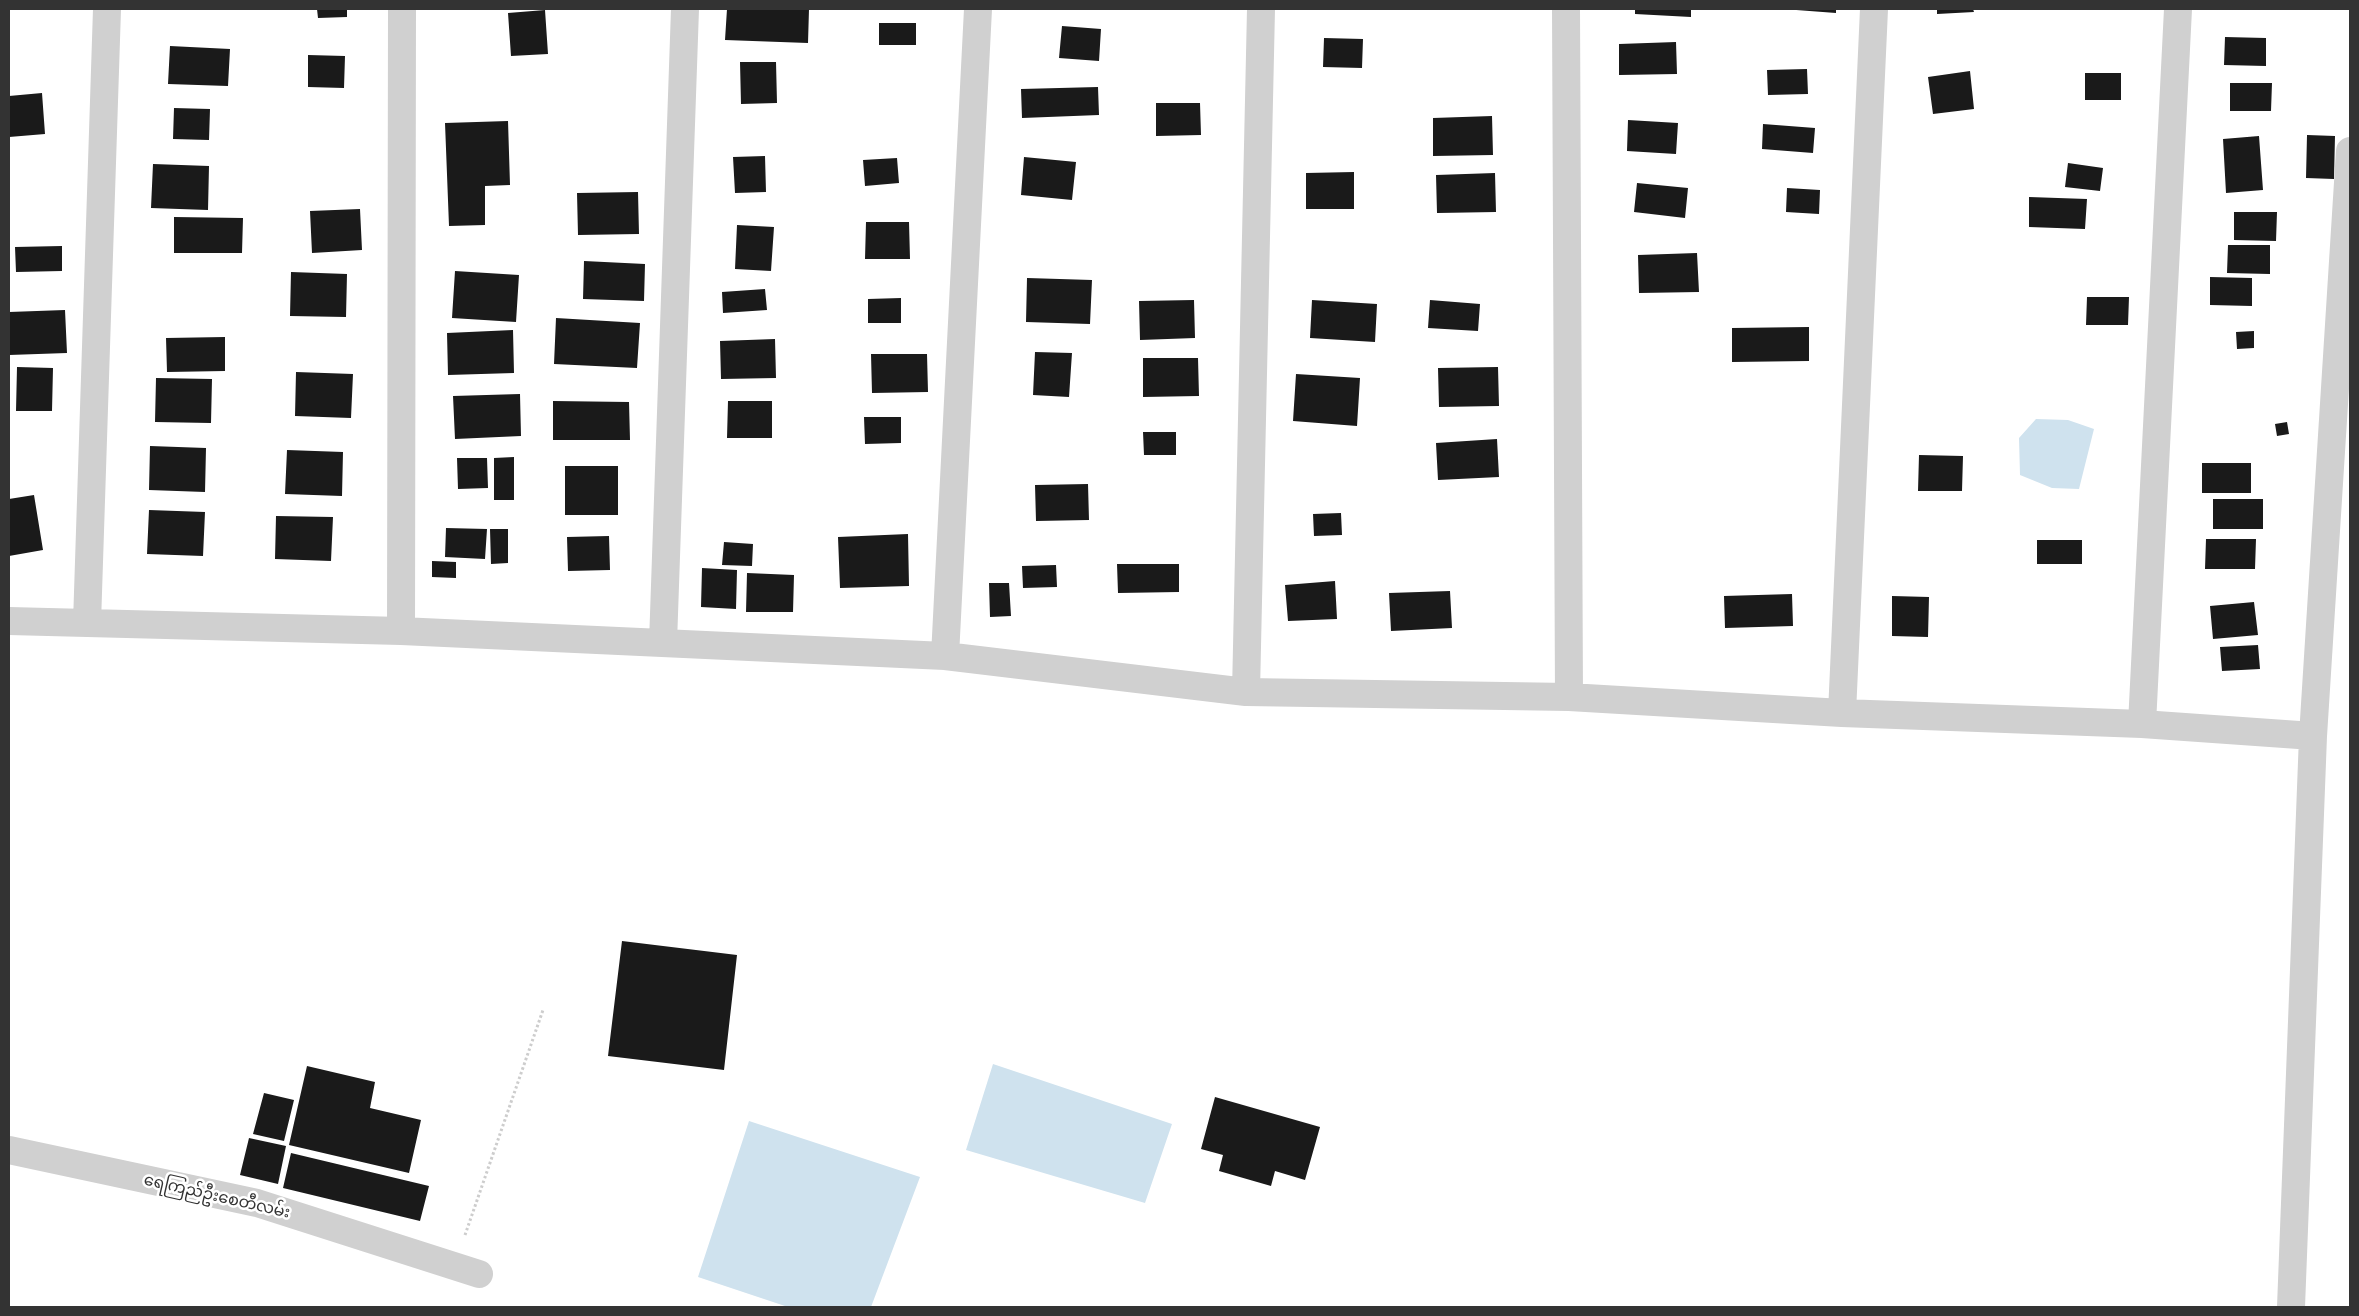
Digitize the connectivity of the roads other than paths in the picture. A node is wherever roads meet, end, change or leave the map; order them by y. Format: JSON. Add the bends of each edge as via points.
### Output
{"nodes":[{"id":1,"x":107,"y":9,"type":"edge"},
{"id":2,"x":402,"y":9,"type":"edge"},
{"id":3,"x":686,"y":9,"type":"edge"},
{"id":4,"x":978,"y":9,"type":"edge"},
{"id":5,"x":1261,"y":9,"type":"edge"},
{"id":6,"x":1566,"y":9,"type":"edge"},
{"id":7,"x":1874,"y":9,"type":"edge"},
{"id":8,"x":2178,"y":9,"type":"edge"},
{"id":9,"x":2350,"y":151,"type":"edge"},
{"id":10,"x":9,"y":621,"type":"edge"},
{"id":11,"x":87,"y":623,"type":"junction"},
{"id":12,"x":401,"y":631,"type":"junction"},
{"id":13,"x":663,"y":643,"type":"junction"},
{"id":14,"x":945,"y":656,"type":"junction"},
{"id":15,"x":1246,"y":692,"type":"junction"},
{"id":16,"x":1570,"y":697,"type":"junction"},
{"id":17,"x":1842,"y":713,"type":"junction"},
{"id":18,"x":2142,"y":724,"type":"junction"},
{"id":19,"x":2312,"y":736,"type":"junction"},
{"id":20,"x":9,"y":1150,"type":"edge"},
{"id":21,"x":467,"y":1270,"type":"road end"},
{"id":22,"x":2290,"y":1307,"type":"edge"}],
"edges":[{"from":1,"to":11,"type":"street"},
{"from":2,"to":12,"type":"street"},
{"from":3,"to":13,"type":"street"},
{"from":4,"to":14,"type":"street"},
{"from":5,"to":15,"type":"street"},
{"from":6,"to":16,"type":"street"},
{"from":7,"to":17,"type":"street"},
{"from":8,"to":18,"type":"street"},
{"from":9,"to":19,"type":"street"},
{"from":10,"to":11,"type":"street"},
{"from":11,"to":12,"type":"street"},
{"from":12,"to":13,"type":"street"},
{"from":13,"to":14,"type":"street"},
{"from":14,"to":15,"type":"street"},
{"from":15,"to":16,"type":"street"},
{"from":16,"to":17,"type":"street"},
{"from":17,"to":18,"type":"street"},
{"from":18,"to":19,"type":"street"},
{"from":19,"to":22,"type":"street"},
{"from":20,"to":21,"type":"street","name":"ရေကြည်ဦးစေတီလမ်း","via":[[257,1203]]}]}
